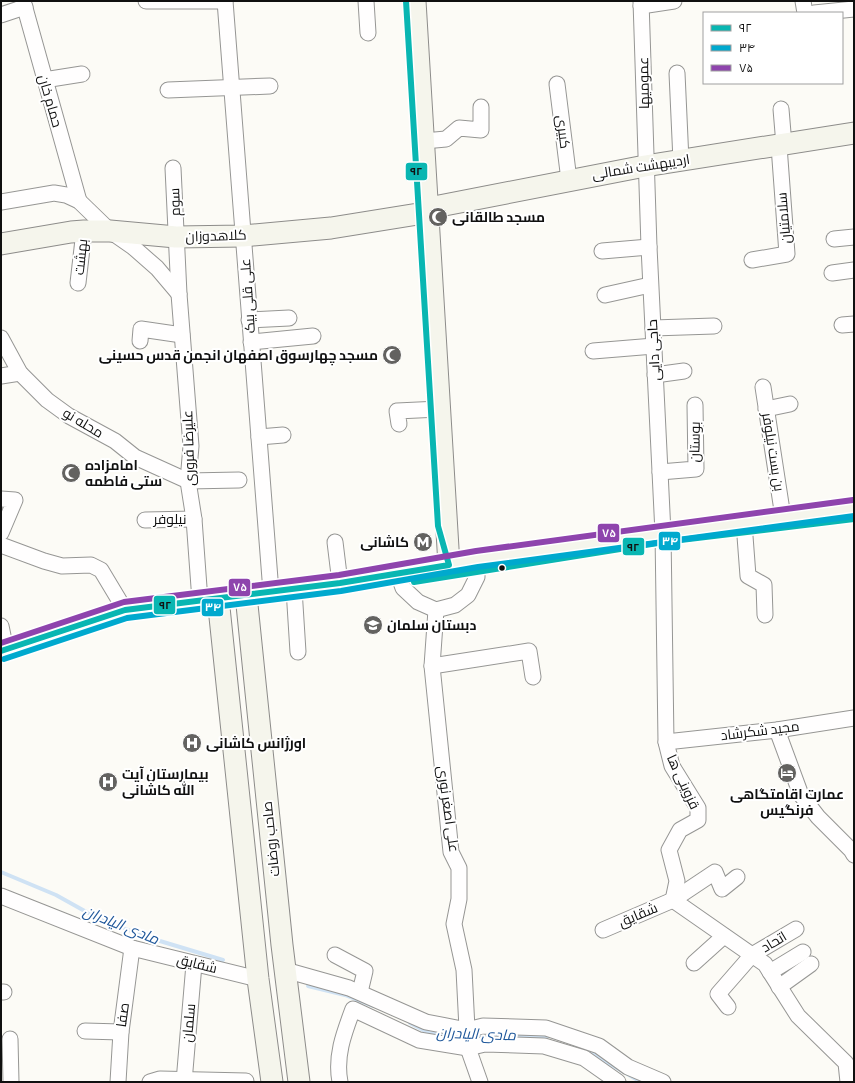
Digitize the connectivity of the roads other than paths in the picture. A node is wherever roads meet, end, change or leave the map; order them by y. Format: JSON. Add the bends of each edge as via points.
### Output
{"nodes":[{"id":1,"x":146,"y":1,"type":"edge"},
{"id":2,"x":225,"y":1,"type":"edge"},
{"id":3,"x":366,"y":1,"type":"edge"},
{"id":4,"x":415,"y":1,"type":"edge"},
{"id":5,"x":674,"y":1,"type":"edge"},
{"id":6,"x":803,"y":1,"type":"edge"},
{"id":7,"x":24,"y":4,"type":"edge"},
{"id":8,"x":641,"y":4,"type":"edge"},
{"id":9,"x":854,"y":9,"type":"edge"},
{"id":10,"x":805,"y":12,"type":"edge"},
{"id":11,"x":834,"y":12,"type":"edge"},
{"id":12,"x":1,"y":15,"type":"edge"},
{"id":13,"x":368,"y":32,"type":"dead end"},
{"id":14,"x":676,"y":73,"type":"dead end"},
{"id":15,"x":82,"y":74,"type":"dead end"},
{"id":16,"x":44,"y":80,"type":"junction"},
{"id":17,"x":557,"y":84,"type":"dead end"},
{"id":18,"x":270,"y":86,"type":"dead end"},
{"id":19,"x":232,"y":88,"type":"junction"},
{"id":20,"x":168,"y":90,"type":"dead end"},
{"id":21,"x":481,"y":107,"type":"dead end"},
{"id":22,"x":781,"y":109,"type":"dead end"},
{"id":23,"x":854,"y":133,"type":"edge"},
{"id":24,"x":424,"y":141,"type":"junction"},
{"id":25,"x":781,"y":145,"type":"junction"},
{"id":26,"x":681,"y":161,"type":"junction"},
{"id":27,"x":645,"y":166,"type":"junction"},
{"id":28,"x":173,"y":168,"type":"dead end"},
{"id":29,"x":569,"y":180,"type":"junction"},
{"id":30,"x":78,"y":201,"type":"junction"},
{"id":31,"x":1,"y":202,"type":"edge"},
{"id":32,"x":429,"y":208,"type":"junction"},
{"id":33,"x":84,"y":231,"type":"junction"},
{"id":34,"x":110,"y":231,"type":"junction"},
{"id":35,"x":243,"y":236,"type":"junction"},
{"id":36,"x":854,"y":236,"type":"edge"},
{"id":37,"x":176,"y":237,"type":"junction"},
{"id":38,"x":834,"y":239,"type":"dead end"},
{"id":39,"x":1,"y":244,"type":"edge"},
{"id":40,"x":648,"y":247,"type":"junction"},
{"id":41,"x":602,"y":252,"type":"dead end"},
{"id":42,"x":752,"y":260,"type":"dead end"},
{"id":43,"x":854,"y":270,"type":"edge"},
{"id":44,"x":832,"y":273,"type":"dead end"},
{"id":45,"x":78,"y":283,"type":"dead end"},
{"id":46,"x":650,"y":285,"type":"junction"},
{"id":47,"x":179,"y":294,"type":"junction"},
{"id":48,"x":604,"y":294,"type":"dead end"},
{"id":49,"x":289,"y":318,"type":"dead end"},
{"id":50,"x":250,"y":320,"type":"junction"},
{"id":51,"x":714,"y":326,"type":"dead end"},
{"id":52,"x":653,"y":328,"type":"junction"},
{"id":53,"x":182,"y":335,"type":"junction"},
{"id":54,"x":313,"y":336,"type":"dead end"},
{"id":55,"x":1,"y":338,"type":"edge"},
{"id":56,"x":140,"y":341,"type":"dead end"},
{"id":57,"x":251,"y":342,"type":"junction"},
{"id":58,"x":654,"y":346,"type":"junction"},
{"id":59,"x":593,"y":351,"type":"dead end"},
{"id":60,"x":684,"y":371,"type":"dead end"},
{"id":61,"x":20,"y":374,"type":"junction"},
{"id":62,"x":655,"y":375,"type":"junction"},
{"id":63,"x":1,"y":376,"type":"edge"},
{"id":64,"x":763,"y":387,"type":"dead end"},
{"id":65,"x":790,"y":404,"type":"dead end"},
{"id":66,"x":695,"y":405,"type":"dead end"},
{"id":67,"x":439,"y":409,"type":"junction"},
{"id":68,"x":766,"y":409,"type":"junction"},
{"id":69,"x":399,"y":424,"type":"dead end"},
{"id":70,"x":283,"y":435,"type":"dead end"},
{"id":71,"x":259,"y":437,"type":"junction"},
{"id":72,"x":660,"y":472,"type":"junction"},
{"id":73,"x":239,"y":480,"type":"dead end"},
{"id":74,"x":188,"y":481,"type":"junction"},
{"id":75,"x":1,"y":498,"type":"edge"},
{"id":76,"x":854,"y":508,"type":"edge"},
{"id":77,"x":783,"y":517,"type":"junction"},
{"id":78,"x":194,"y":519,"type":"junction"},
{"id":79,"x":145,"y":520,"type":"dead end"},
{"id":80,"x":744,"y":522,"type":"junction"},
{"id":81,"x":1,"y":533,"type":"edge"},
{"id":82,"x":663,"y":533,"type":"junction"},
{"id":83,"x":335,"y":542,"type":"dead end"},
{"id":84,"x":1,"y":545,"type":"edge"},
{"id":85,"x":477,"y":559,"type":"junction"},
{"id":86,"x":449,"y":571,"type":"junction"},
{"id":87,"x":398,"y":574,"type":"junction"},
{"id":88,"x":340,"y":583,"type":"junction"},
{"id":89,"x":294,"y":589,"type":"junction"},
{"id":90,"x":270,"y":592,"type":"junction"},
{"id":91,"x":246,"y":595,"type":"junction"},
{"id":92,"x":209,"y":600,"type":"junction"},
{"id":93,"x":125,"y":610,"type":"junction"},
{"id":94,"x":436,"y":610,"type":"junction"},
{"id":95,"x":765,"y":615,"type":"dead end"},
{"id":96,"x":1,"y":626,"type":"edge"},
{"id":97,"x":3,"y":650,"type":"edge"},
{"id":98,"x":298,"y":652,"type":"dead end"},
{"id":99,"x":432,"y":666,"type":"junction"},
{"id":100,"x":533,"y":677,"type":"dead end"},
{"id":101,"x":854,"y":718,"type":"edge"},
{"id":102,"x":777,"y":730,"type":"junction"},
{"id":103,"x":666,"y":742,"type":"junction"},
{"id":104,"x":854,"y":855,"type":"edge"},
{"id":105,"x":737,"y":877,"type":"dead end"},
{"id":106,"x":1,"y":896,"type":"edge"},
{"id":107,"x":674,"y":900,"type":"junction"},
{"id":108,"x":796,"y":929,"type":"dead end"},
{"id":109,"x":603,"y":930,"type":"dead end"},
{"id":110,"x":724,"y":936,"type":"junction"},
{"id":111,"x":132,"y":948,"type":"junction"},
{"id":112,"x":335,"y":955,"type":"dead end"},
{"id":113,"x":752,"y":955,"type":"junction"},
{"id":114,"x":694,"y":963,"type":"dead end"},
{"id":115,"x":194,"y":964,"type":"junction"},
{"id":116,"x":285,"y":970,"type":"junction"},
{"id":117,"x":770,"y":972,"type":"junction"},
{"id":118,"x":258,"y":979,"type":"junction"},
{"id":119,"x":779,"y":987,"type":"junction"},
{"id":120,"x":360,"y":992,"type":"junction"},
{"id":121,"x":728,"y":1007,"type":"dead end"},
{"id":122,"x":426,"y":1022,"type":"junction"},
{"id":123,"x":467,"y":1030,"type":"junction"},
{"id":124,"x":85,"y":1031,"type":"dead end"},
{"id":125,"x":121,"y":1032,"type":"junction"},
{"id":126,"x":10,"y":1039,"type":"dead end"},
{"id":127,"x":419,"y":1040,"type":"junction"},
{"id":128,"x":468,"y":1048,"type":"junction"},
{"id":129,"x":184,"y":1081,"type":"edge"},
{"id":130,"x":246,"y":1081,"type":"edge"},
{"id":131,"x":11,"y":1082,"type":"edge"},
{"id":132,"x":118,"y":1082,"type":"edge"},
{"id":133,"x":150,"y":1082,"type":"edge"},
{"id":134,"x":272,"y":1082,"type":"edge"},
{"id":135,"x":299,"y":1082,"type":"edge"},
{"id":136,"x":340,"y":1082,"type":"edge"},
{"id":137,"x":480,"y":1082,"type":"edge"},
{"id":138,"x":618,"y":1082,"type":"edge"},
{"id":139,"x":663,"y":1082,"type":"edge"},
{"id":140,"x":848,"y":1082,"type":"edge"}],
"edges":[{"from":1,"to":2,"type":"street"},
{"from":2,"to":19,"type":"street","name":"علی قلی بیک"},
{"from":3,"to":13,"type":"street"},
{"from":4,"to":24,"type":"street"},
{"from":5,"to":8,"type":"street"},
{"from":6,"to":10,"type":"street"},
{"from":7,"to":12,"type":"street"},
{"from":7,"to":16,"type":"street","name":"حمام خان"},
{"from":8,"to":27,"type":"street","name":"عمومیها"},
{"from":9,"to":11,"type":"street"},
{"from":14,"to":26,"type":"street"},
{"from":15,"to":16,"type":"street"},
{"from":16,"to":30,"type":"street","name":"حمام خان"},
{"from":17,"to":29,"type":"street","name":"کبیری"},
{"from":18,"to":19,"type":"street"},
{"from":19,"to":20,"type":"street"},
{"from":19,"to":35,"type":"street","name":"علی قلی بیک"},
{"from":21,"to":24,"type":"street","via":[[481,130],[459,128],[446,139]]},
{"from":22,"to":25,"type":"street"},
{"from":23,"to":25,"type":"street","name":"اردیبهشت شمالی"},
{"from":24,"to":32,"type":"street"},
{"from":25,"to":26,"type":"street","name":"اردیبهشت شمالی"},
{"from":25,"to":42,"type":"street","name":"سلامتیان","via":[[787,254]]},
{"from":26,"to":27,"type":"street","name":"اردیبهشت شمالی"},
{"from":27,"to":29,"type":"street","name":"اردیبهشت شمالی"},
{"from":27,"to":40,"type":"street","name":"حاجی دایی"},
{"from":28,"to":37,"type":"street","name":"سوم"},
{"from":29,"to":32,"type":"street","name":"اردیبهشت شمالی"},
{"from":30,"to":31,"type":"street","via":[[54,193]]},
{"from":30,"to":34,"type":"street"},
{"from":32,"to":35,"type":"street","name":"کلاهدوزان","via":[[418,214],[331,228]]},
{"from":32,"to":67,"type":"street"},
{"from":33,"to":34,"type":"street","name":"کلاهدوزان"},
{"from":33,"to":39,"type":"street","name":"کلاهدوزان"},
{"from":33,"to":45,"type":"street","name":"بهشت"},
{"from":34,"to":37,"type":"street","name":"کلاهدوزان"},
{"from":34,"to":47,"type":"street","via":[[157,268]]},
{"from":35,"to":37,"type":"street","name":"کلاهدوزان"},
{"from":35,"to":50,"type":"street","name":"علی قلی بیک"},
{"from":36,"to":38,"type":"street"},
{"from":37,"to":47,"type":"street","name":"علیرضا فروری"},
{"from":40,"to":41,"type":"street"},
{"from":40,"to":46,"type":"street","name":"حاجی دایی"},
{"from":43,"to":44,"type":"street"},
{"from":46,"to":48,"type":"street"},
{"from":46,"to":52,"type":"street","name":"حاجی دایی"},
{"from":47,"to":53,"type":"street","name":"علیرضا فروری"},
{"from":49,"to":50,"type":"street"},
{"from":50,"to":57,"type":"street","name":"علی قلی بیک"},
{"from":51,"to":52,"type":"street"},
{"from":52,"to":58,"type":"street","name":"حاجی دایی"},
{"from":53,"to":56,"type":"street","via":[[141,329]]},
{"from":53,"to":74,"type":"street","name":"علیرضا فروری","via":[[190,446]]},
{"from":54,"to":57,"type":"street"},
{"from":55,"to":61,"type":"street","name":"محله نو"},
{"from":57,"to":71,"type":"street","name":"علی قلی بیک"},
{"from":58,"to":59,"type":"street"},
{"from":58,"to":62,"type":"street","name":"حاجی دایی"},
{"from":60,"to":62,"type":"street"},
{"from":61,"to":63,"type":"street"},
{"from":61,"to":74,"type":"street","name":"محله نو","via":[[47,400],[69,416],[115,442],[135,457]]},
{"from":62,"to":72,"type":"street","name":"حاجی دایی"},
{"from":64,"to":68,"type":"street","name":"بن بست نیلوفر"},
{"from":65,"to":68,"type":"street"},
{"from":66,"to":72,"type":"street","name":"بوستان","via":[[696,469]]},
{"from":67,"to":69,"type":"street","via":[[397,411]]},
{"from":67,"to":86,"type":"street"},
{"from":68,"to":77,"type":"street","name":"بن بست نیلوفر"},
{"from":70,"to":71,"type":"street"},
{"from":71,"to":90,"type":"street","name":"علی قلی بیک"},
{"from":72,"to":82,"type":"street","name":"حاجی دایی"},
{"from":73,"to":74,"type":"street"},
{"from":74,"to":78,"type":"street","name":"علیرضا فروری"},
{"from":75,"to":81,"type":"street","via":[[15,500]]},
{"from":76,"to":77,"type":"street"},
{"from":77,"to":80,"type":"street"},
{"from":78,"to":79,"type":"street","name":"نیلوفر"},
{"from":78,"to":92,"type":"street","name":"علیرضا فروری"},
{"from":80,"to":82,"type":"street"},
{"from":80,"to":95,"type":"street","via":[[748,576],[764,585]]},
{"from":82,"to":85,"type":"street"},
{"from":82,"to":103,"type":"street","name":"قزوینی ها"},
{"from":83,"to":88,"type":"street"},
{"from":84,"to":93,"type":"street","via":[[44,562],[62,566],[91,565],[101,570]]},
{"from":85,"to":86,"type":"street"},
{"from":85,"to":94,"type":"street","via":[[477,577],[468,595],[455,605]]},
{"from":86,"to":87,"type":"street"},
{"from":87,"to":88,"type":"street"},
{"from":87,"to":94,"type":"street","via":[[403,588],[408,593],[418,602]]},
{"from":88,"to":89,"type":"street"},
{"from":89,"to":90,"type":"street"},
{"from":89,"to":98,"type":"street"},
{"from":90,"to":91,"type":"street"},
{"from":91,"to":92,"type":"street"},
{"from":91,"to":116,"type":"street","name":"صاحب روضات"},
{"from":92,"to":93,"type":"street"},
{"from":92,"to":118,"type":"street","name":"صاحب روضات"},
{"from":93,"to":97,"type":"street"},
{"from":94,"to":99,"type":"street","name":"علی اصغر نوری"},
{"from":96,"to":97,"type":"street"},
{"from":99,"to":100,"type":"street","via":[[529,651]]},
{"from":99,"to":123,"type":"street","name":"علی اصغر نوری","via":[[451,852],[459,868],[459,899],[454,924],[464,970]]},
{"from":101,"to":102,"type":"street","name":"مجید شکرشاد"},
{"from":102,"to":103,"type":"street","name":"مجید شکرشاد"},
{"from":102,"to":104,"type":"street","via":[[801,795]]},
{"from":103,"to":107,"type":"street","name":"قزوینی ها","via":[[672,766],[698,808],[698,820],[680,830],[669,850],[677,881]]},
{"from":105,"to":107,"type":"street","name":"شقایق","via":[[722,889],[715,872]]},
{"from":106,"to":111,"type":"street","name":"شقایق"},
{"from":107,"to":109,"type":"street","name":"شقایق"},
{"from":107,"to":110,"type":"street"},
{"from":108,"to":113,"type":"street","name":"اتحاد"},
{"from":110,"to":113,"type":"street"},
{"from":110,"to":114,"type":"street"},
{"from":111,"to":115,"type":"street","name":"شقایق"},
{"from":111,"to":125,"type":"street","name":"صفا"},
{"from":112,"to":120,"type":"street","via":[[365,971]]},
{"from":113,"to":117,"type":"street"},
{"from":113,"to":121,"type":"street","name":"اتحاد","via":[[718,994]]},
{"from":115,"to":118,"type":"street","name":"شقایق"},
{"from":115,"to":129,"type":"street","name":"سلمان"},
{"from":116,"to":120,"type":"street"},
{"from":116,"to":135,"type":"street","name":"صاحب روضات"},
{"from":117,"to":119,"type":"street"},
{"from":117,"to":119,"type":"street","via":[[807,958]]},
{"from":118,"to":134,"type":"street","name":"صاحب روضات"},
{"from":119,"to":140,"type":"street","via":[[798,1016],[846,1063]]},
{"from":120,"to":122,"type":"street"},
{"from":122,"to":123,"type":"street"},
{"from":122,"to":127,"type":"street"},
{"from":123,"to":128,"type":"street","name":"علی اصغر نوری"},
{"from":123,"to":139,"type":"street","via":[[483,1026],[546,1028],[599,1046],[628,1067]]},
{"from":124,"to":125,"type":"street"},
{"from":125,"to":132,"type":"street","name":"صفا"},
{"from":126,"to":131,"type":"street"},
{"from":127,"to":128,"type":"street"},
{"from":127,"to":136,"type":"street","via":[[353,1009],[343,1035],[338,1068]]},
{"from":128,"to":137,"type":"street","name":"علی اصغر نوری"},
{"from":128,"to":138,"type":"street","via":[[485,1044],[544,1046],[584,1058]]},
{"from":129,"to":130,"type":"street"},
{"from":129,"to":133,"type":"street","via":[[160,1079]]}]}
